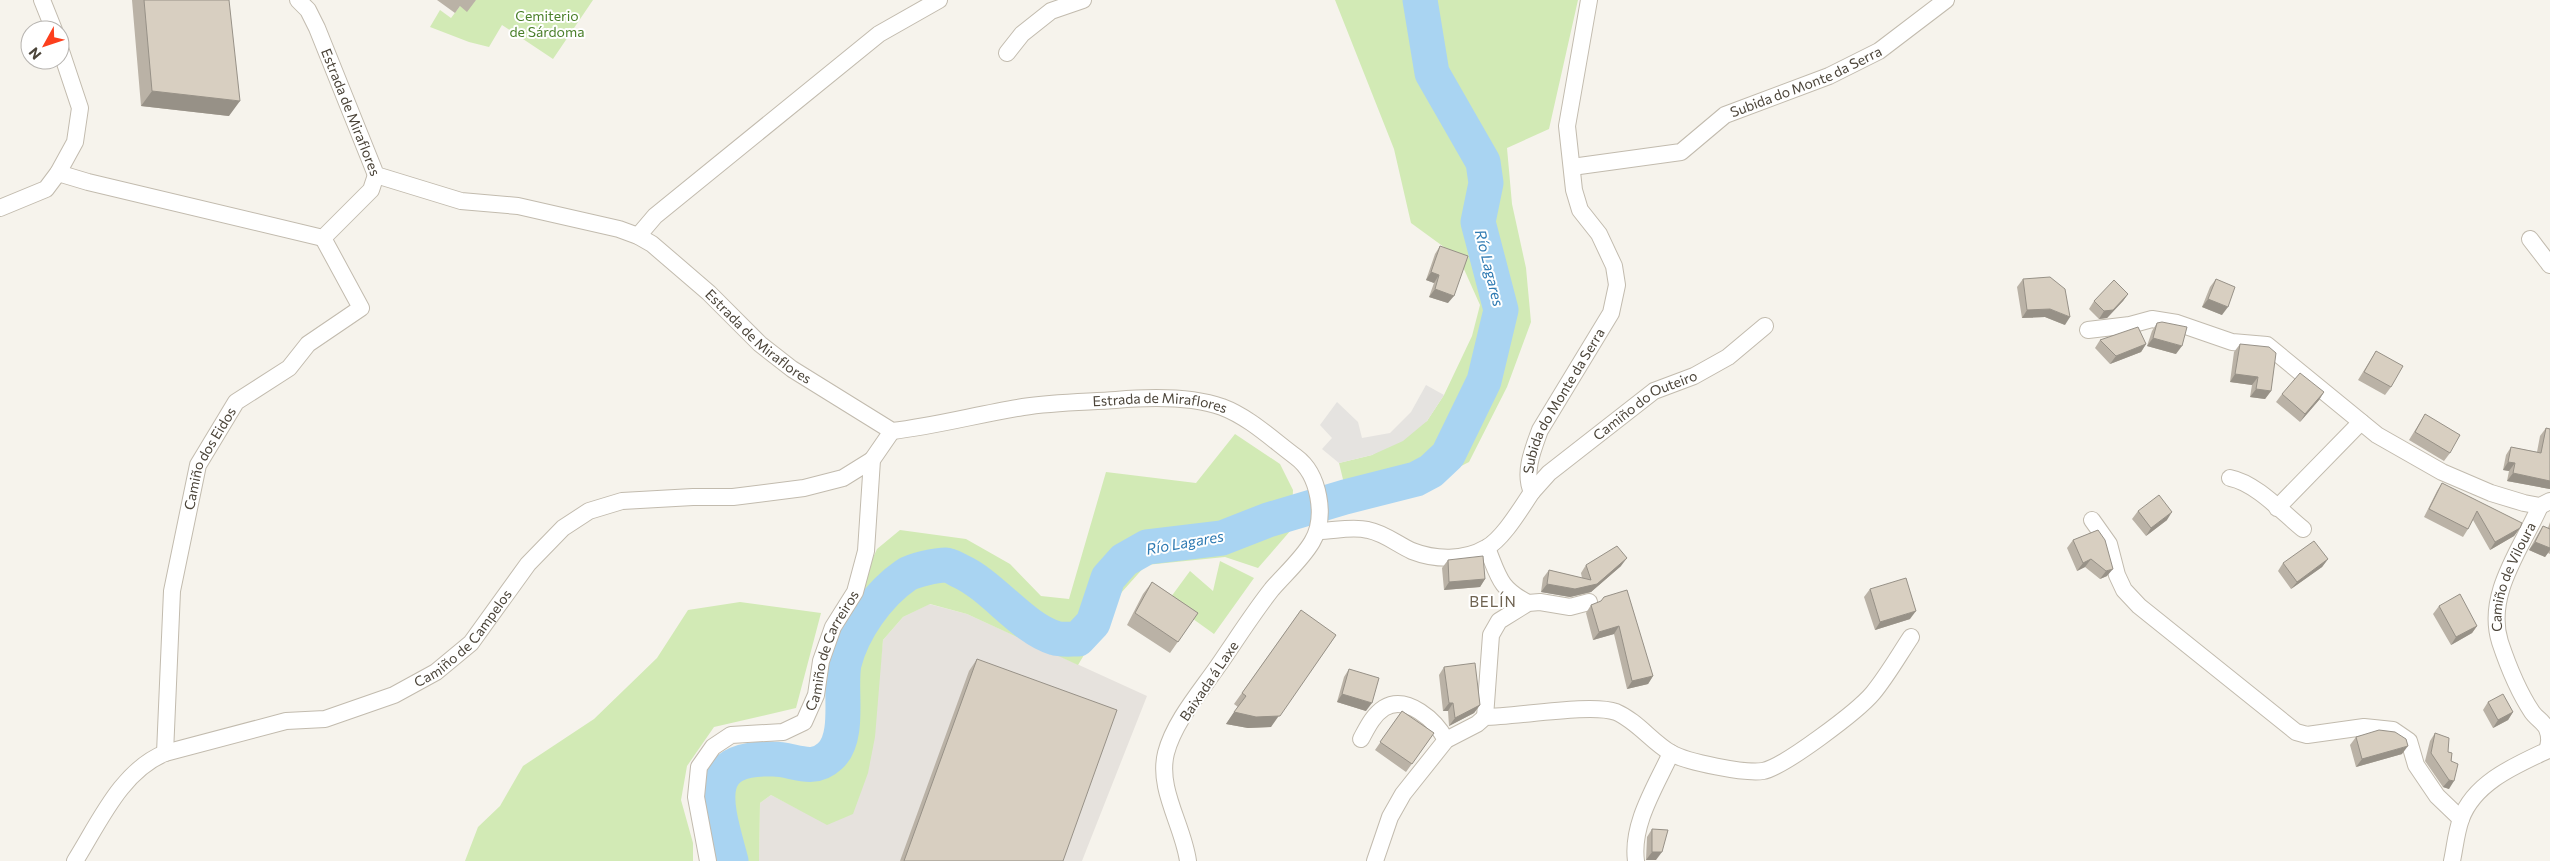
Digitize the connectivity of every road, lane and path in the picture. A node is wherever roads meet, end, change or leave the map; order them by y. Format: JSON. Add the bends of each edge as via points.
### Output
{"nodes":[{"id":1,"x":42,"y":0,"type":"edge"},
{"id":2,"x":298,"y":0,"type":"edge"},
{"id":3,"x":938,"y":0,"type":"edge"},
{"id":4,"x":1083,"y":0,"type":"edge"},
{"id":5,"x":1589,"y":0,"type":"edge"},
{"id":6,"x":1946,"y":0,"type":"edge"},
{"id":7,"x":50,"y":20,"type":"edge"},
{"id":8,"x":1006,"y":52,"type":"dead end"},
{"id":9,"x":67,"y":70,"type":"edge"},
{"id":10,"x":1572,"y":167,"type":"junction"},
{"id":11,"x":58,"y":173,"type":"junction"},
{"id":12,"x":376,"y":175,"type":"junction"},
{"id":13,"x":0,"y":208,"type":"edge"},
{"id":14,"x":638,"y":236,"type":"junction"},
{"id":15,"x":323,"y":238,"type":"junction"},
{"id":16,"x":2530,"y":239,"type":"dead end"},
{"id":17,"x":2550,"y":265,"type":"edge"},
{"id":18,"x":1765,"y":326,"type":"dead end"},
{"id":19,"x":2088,"y":330,"type":"dead end"},
{"id":20,"x":2361,"y":422,"type":"junction"},
{"id":21,"x":892,"y":431,"type":"junction"},
{"id":22,"x":872,"y":460,"type":"junction"},
{"id":23,"x":2230,"y":478,"type":"dead end"},
{"id":24,"x":1532,"y":492,"type":"junction"},
{"id":25,"x":2545,"y":503,"type":"edge"},
{"id":26,"x":2277,"y":508,"type":"junction"},
{"id":27,"x":2092,"y":520,"type":"dead end"},
{"id":28,"x":1319,"y":526,"type":"junction"},
{"id":29,"x":2303,"y":530,"type":"dead end"},
{"id":30,"x":1487,"y":548,"type":"junction"},
{"id":31,"x":1588,"y":602,"type":"dead end"},
{"id":32,"x":1528,"y":603,"type":"junction"},
{"id":33,"x":1911,"y":637,"type":"dead end"},
{"id":34,"x":1484,"y":718,"type":"junction"},
{"id":35,"x":1361,"y":739,"type":"dead end"},
{"id":36,"x":1446,"y":740,"type":"junction"},
{"id":37,"x":165,"y":753,"type":"junction"},
{"id":38,"x":1671,"y":753,"type":"junction"},
{"id":39,"x":2461,"y":819,"type":"junction"},
{"id":40,"x":75,"y":861,"type":"edge"},
{"id":41,"x":708,"y":861,"type":"edge"},
{"id":42,"x":1188,"y":861,"type":"edge"},
{"id":43,"x":1375,"y":861,"type":"edge"},
{"id":44,"x":1636,"y":861,"type":"edge"},
{"id":45,"x":2452,"y":861,"type":"edge"}],
"edges":[{"from":1,"to":7,"type":"street"},
{"from":2,"to":12,"type":"street","name":"Estrada de Miraflores","via":[[308,10],[317,28]]},
{"from":3,"to":14,"type":"street","via":[[880,34],[655,216]]},
{"from":4,"to":8,"type":"street","via":[[1051,12],[1022,34]]},
{"from":5,"to":10,"type":"street","name":"Subida do Monte da Serra","via":[[1567,126]]},
{"from":6,"to":10,"type":"street","name":"Subida do Monte da Serra","via":[[1879,51],[1829,76],[1725,115],[1681,152]]},
{"from":9,"to":11,"type":"street","via":[[80,108],[75,142]]},
{"from":10,"to":24,"type":"street","name":"Subida do Monte da Serra","via":[[1580,210],[1600,234],[1614,266],[1617,285],[1612,312],[1540,430],[1527,482]]},
{"from":11,"to":13,"type":"street","via":[[46,188]]},
{"from":11,"to":15,"type":"street"},
{"from":12,"to":14,"type":"street","name":"Estrada de Miraflores","via":[[461,201],[518,206]]},
{"from":12,"to":15,"type":"street","via":[[371,190]]},
{"from":14,"to":21,"type":"street","name":"Estrada de Miraflores","via":[[652,244],[709,293],[760,344],[792,369]]},
{"from":15,"to":37,"type":"street","name":"Camiño dos Eidos","via":[[361,308],[308,344],[289,368],[236,402],[198,465],[172,591]]},
{"from":16,"to":17,"type":"street"},
{"from":18,"to":24,"type":"street","name":"Camiño do Outeiro","via":[[1728,357],[1694,376],[1654,391],[1549,473]]},
{"from":19,"to":20,"type":"street","name":"Camiño de Viloura","via":[[2130,325],[2152,318],[2232,342],[2266,345]]},
{"from":20,"to":25,"type":"street","name":"Camiño de Viloura","via":[[2377,435],[2442,472],[2491,493]]},
{"from":20,"to":26,"type":"street"},
{"from":21,"to":22,"type":"street"},
{"from":21,"to":28,"type":"street","name":"Estrada de Miraflores","via":[[1025,406],[1142,398],[1212,404],[1235,414],[1302,462],[1314,482],[1320,507]]},
{"from":22,"to":37,"type":"street","name":"Camiño de Campelos","via":[[843,478],[804,488],[733,497],[622,501],[589,511],[563,528],[528,564],[471,643],[436,672],[394,695],[325,719],[286,721]]},
{"from":22,"to":41,"type":"street","name":"Camiño de Carreiros","via":[[866,550],[855,592],[833,626],[821,661],[816,695],[804,722],[782,732],[731,735],[713,747],[699,767],[696,797]]},
{"from":23,"to":26,"type":"street","via":[[2252,486]]},
{"from":24,"to":30,"type":"street","name":"Subida do Monte da Serra"},
{"from":25,"to":39,"type":"street","name":"Camiño de Viloura","via":[[2505,579],[2496,607],[2496,624],[2513,677],[2532,712],[2547,728],[2549,746],[2546,751],[2498,773]]},
{"from":26,"to":29,"type":"street"},
{"from":27,"to":39,"type":"street","via":[[2110,544],[2117,576],[2124,590],[2230,680],[2296,732],[2307,735],[2364,727],[2393,730],[2405,737],[2409,740],[2416,765],[2437,796]]},
{"from":28,"to":30,"type":"street","via":[[1378,532],[1412,550],[1436,558],[1457,557]]},
{"from":28,"to":42,"type":"street","name":"Baixada á Laxe","via":[[1312,543],[1270,592],[1192,704],[1166,752],[1165,784]]},
{"from":30,"to":32,"type":"street","via":[[1502,584],[1511,594]]},
{"from":31,"to":32,"type":"street","via":[[1570,607]]},
{"from":32,"to":34,"type":"street","via":[[1499,621],[1491,636]]},
{"from":33,"to":38,"type":"street","via":[[1873,693],[1854,711],[1778,766],[1750,771],[1708,765]]},
{"from":34,"to":36,"type":"street"},
{"from":34,"to":38,"type":"street","via":[[1594,709],[1616,712]]},
{"from":35,"to":36,"type":"street","via":[[1373,718],[1384,708],[1395,704],[1422,712],[1438,725]]},
{"from":36,"to":43,"type":"street","via":[[1403,794],[1390,817]]},
{"from":37,"to":40,"type":"street","name":"Camiño de Campelos","via":[[151,759],[125,783]]},
{"from":38,"to":44,"type":"street","via":[[1641,819],[1634,847]]},
{"from":39,"to":45,"type":"street","name":"Camiño de Viloura"}]}
